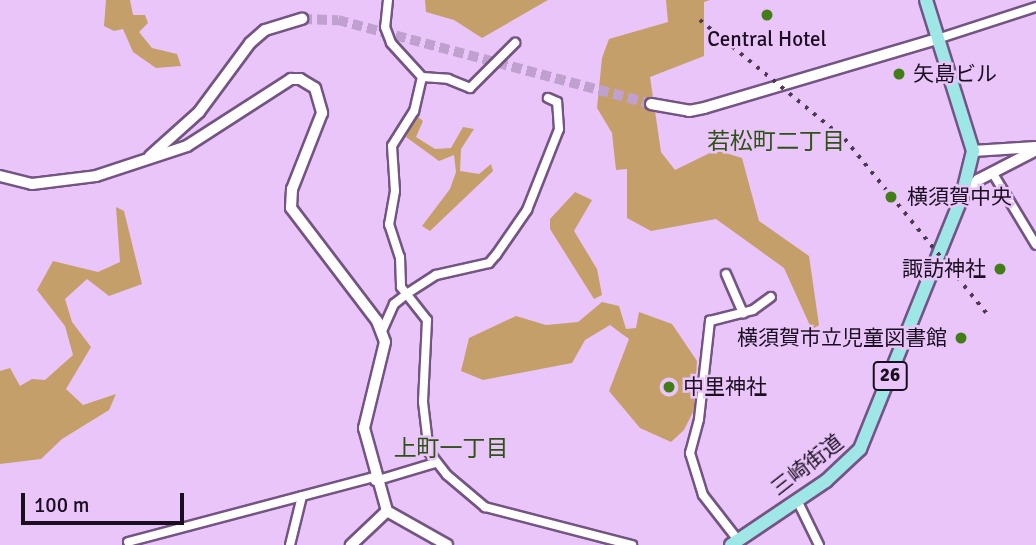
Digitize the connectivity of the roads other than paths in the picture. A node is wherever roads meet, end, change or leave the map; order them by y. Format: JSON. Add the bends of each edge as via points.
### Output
{"nodes":[{"id":1,"x":388,"y":0,"type":"edge"},
{"id":2,"x":926,"y":0,"type":"edge"},
{"id":3,"x":1036,"y":7,"type":"edge"},
{"id":4,"x":302,"y":19,"type":"tunnel mouth"},
{"id":5,"x":937,"y":39,"type":"junction"},
{"id":6,"x":515,"y":43,"type":"dead end"},
{"id":7,"x":422,"y":77,"type":"junction"},
{"id":8,"x":548,"y":98,"type":"dead end"},
{"id":9,"x":651,"y":104,"type":"tunnel mouth"},
{"id":10,"x":1036,"y":148,"type":"edge"},
{"id":11,"x":973,"y":151,"type":"junction"},
{"id":12,"x":143,"y":161,"type":"junction"},
{"id":13,"x":992,"y":172,"type":"junction"},
{"id":14,"x":0,"y":176,"type":"edge"},
{"id":15,"x":962,"y":196,"type":"junction"},
{"id":16,"x":1036,"y":245,"type":"edge"},
{"id":17,"x":726,"y":274,"type":"dead end"},
{"id":18,"x":408,"y":293,"type":"junction"},
{"id":19,"x":771,"y":297,"type":"dead end"},
{"id":20,"x":743,"y":313,"type":"junction"},
{"id":21,"x":382,"y":331,"type":"junction"},
{"id":22,"x":435,"y":463,"type":"junction"},
{"id":23,"x":375,"y":479,"type":"junction"},
{"id":24,"x":303,"y":496,"type":"junction"},
{"id":25,"x":797,"y":500,"type":"junction"},
{"id":26,"x":387,"y":511,"type":"junction"},
{"id":27,"x":128,"y":542,"type":"dead end"},
{"id":28,"x":735,"y":542,"type":"edge"},
{"id":29,"x":290,"y":545,"type":"edge"},
{"id":30,"x":351,"y":545,"type":"edge"},
{"id":31,"x":447,"y":545,"type":"edge"},
{"id":32,"x":632,"y":545,"type":"edge"},
{"id":33,"x":819,"y":545,"type":"edge"}],
"edges":[{"from":1,"to":7,"type":"street","via":[[384,18],[391,43]]},
{"from":2,"to":5,"type":"main road"},
{"from":3,"to":5,"type":"street"},
{"from":4,"to":12,"type":"street","via":[[265,30],[250,43],[199,112]]},
{"from":5,"to":9,"type":"street","via":[[704,108],[672,110]]},
{"from":5,"to":11,"type":"main road"},
{"from":6,"to":7,"type":"street","via":[[470,88],[448,79]]},
{"from":7,"to":18,"type":"street","via":[[414,111],[392,146],[395,191],[389,224],[400,257],[401,286]]},
{"from":8,"to":18,"type":"street","via":[[557,102],[559,129],[527,210],[496,255],[489,263],[436,275]]},
{"from":10,"to":11,"type":"street"},
{"from":10,"to":13,"type":"street"},
{"from":11,"to":15,"type":"main road","name":"三崎街道","number":"26"},
{"from":12,"to":14,"type":"street","via":[[63,183],[32,184]]},
{"from":12,"to":21,"type":"street","via":[[187,146],[291,79],[308,82],[319,95],[323,113],[292,189],[291,208]]},
{"from":13,"to":15,"type":"street"},
{"from":13,"to":16,"type":"street"},
{"from":15,"to":25,"type":"main road","name":"三崎街道","number":"26","via":[[860,449]]},
{"from":17,"to":20,"type":"street"},
{"from":18,"to":21,"type":"street","via":[[394,304]]},
{"from":18,"to":22,"type":"street","via":[[427,320],[423,402],[425,434]]},
{"from":19,"to":20,"type":"street"},
{"from":20,"to":28,"type":"street","via":[[710,321],[699,419],[690,453],[703,495]]},
{"from":21,"to":23,"type":"street","via":[[385,357],[364,428]]},
{"from":22,"to":23,"type":"street"},
{"from":22,"to":32,"type":"street","via":[[485,507]]},
{"from":23,"to":24,"type":"street"},
{"from":23,"to":26,"type":"street"},
{"from":24,"to":27,"type":"street"},
{"from":24,"to":29,"type":"street"},
{"from":25,"to":28,"type":"main road","name":"三崎街道","number":"26"},
{"from":25,"to":33,"type":"street"},
{"from":26,"to":30,"type":"street"},
{"from":26,"to":31,"type":"street"}]}
